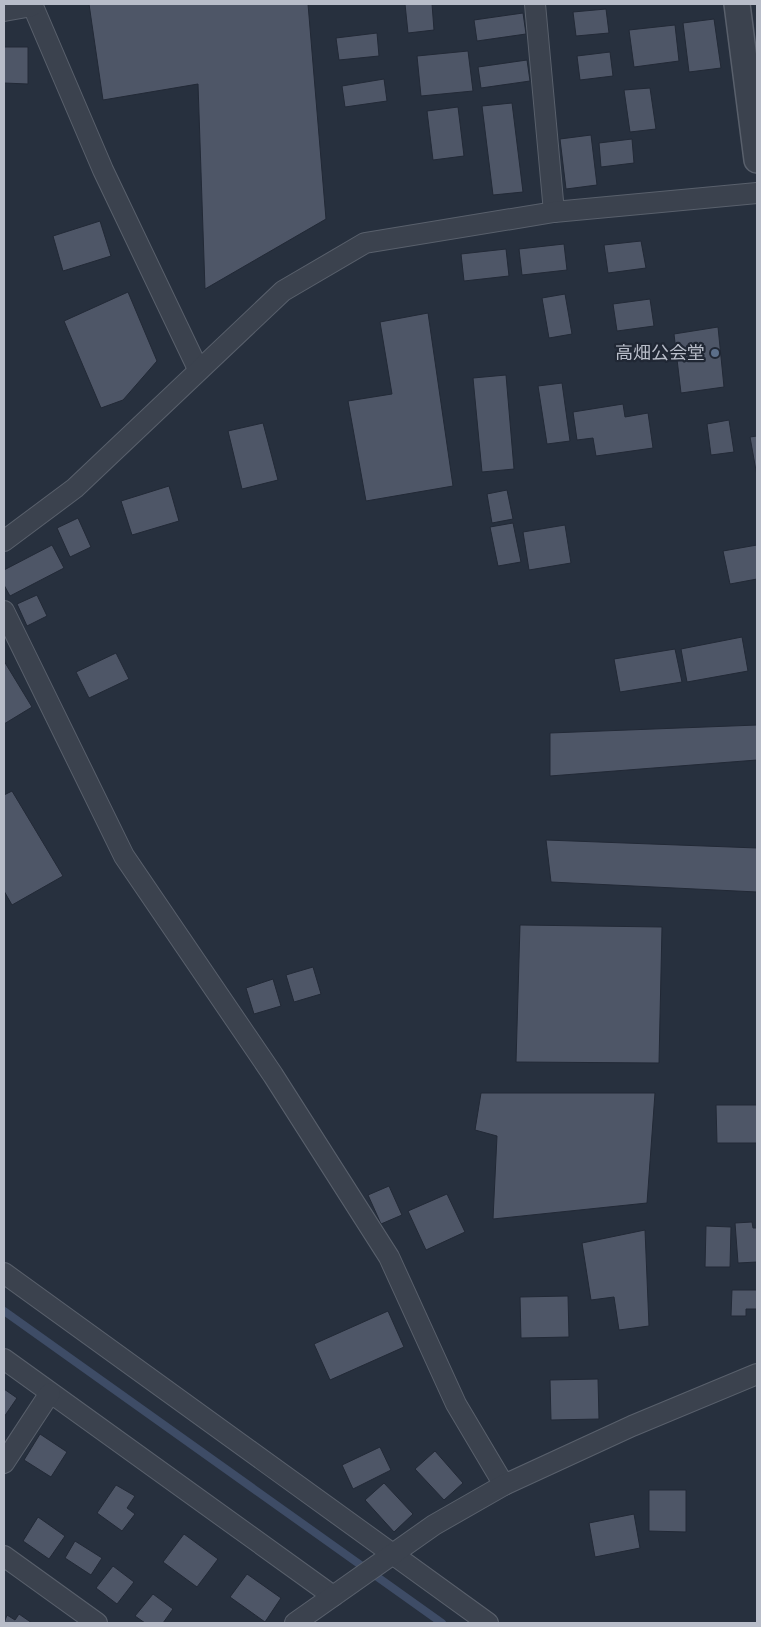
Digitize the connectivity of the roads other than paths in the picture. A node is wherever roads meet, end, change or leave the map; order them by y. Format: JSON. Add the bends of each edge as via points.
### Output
{"nodes":[{"id":1,"x":535,"y":4,"type":"edge"},
{"id":2,"x":737,"y":4,"type":"edge"},
{"id":3,"x":32,"y":5,"type":"edge"},
{"id":4,"x":4,"y":11,"type":"edge"},
{"id":5,"x":757,"y":160,"type":"edge"},
{"id":6,"x":757,"y":193,"type":"edge"},
{"id":7,"x":554,"y":212,"type":"junction"},
{"id":8,"x":198,"y":369,"type":"junction"},
{"id":9,"x":4,"y":541,"type":"edge"},
{"id":10,"x":4,"y":611,"type":"edge"},
{"id":11,"x":4,"y":1273,"type":"edge"},
{"id":12,"x":4,"y":1359,"type":"edge"},
{"id":13,"x":757,"y":1374,"type":"edge"},
{"id":14,"x":50,"y":1392,"type":"junction"},
{"id":15,"x":4,"y":1463,"type":"edge"},
{"id":16,"x":504,"y":1485,"type":"junction"},
{"id":17,"x":4,"y":1556,"type":"edge"},
{"id":18,"x":390,"y":1557,"type":"junction"},
{"id":19,"x":340,"y":1591,"type":"junction"},
{"id":20,"x":97,"y":1623,"type":"edge"},
{"id":21,"x":295,"y":1623,"type":"edge"},
{"id":22,"x":488,"y":1623,"type":"edge"}],
"edges":[{"from":1,"to":7,"type":"street"},
{"from":2,"to":5,"type":"street"},
{"from":3,"to":4,"type":"street"},
{"from":3,"to":8,"type":"street","via":[[103,170]]},
{"from":6,"to":7,"type":"street"},
{"from":7,"to":8,"type":"street","via":[[365,243],[283,291]]},
{"from":8,"to":9,"type":"street","via":[[75,488]]},
{"from":10,"to":16,"type":"street","via":[[124,856],[273,1075],[389,1257],[456,1404]]},
{"from":11,"to":18,"type":"street"},
{"from":12,"to":14,"type":"street"},
{"from":13,"to":16,"type":"street","via":[[632,1426]]},
{"from":14,"to":15,"type":"street"},
{"from":14,"to":19,"type":"street"},
{"from":16,"to":18,"type":"street","via":[[434,1525]]},
{"from":17,"to":20,"type":"street"},
{"from":18,"to":19,"type":"street"},
{"from":18,"to":22,"type":"street"},
{"from":19,"to":21,"type":"street"}]}
